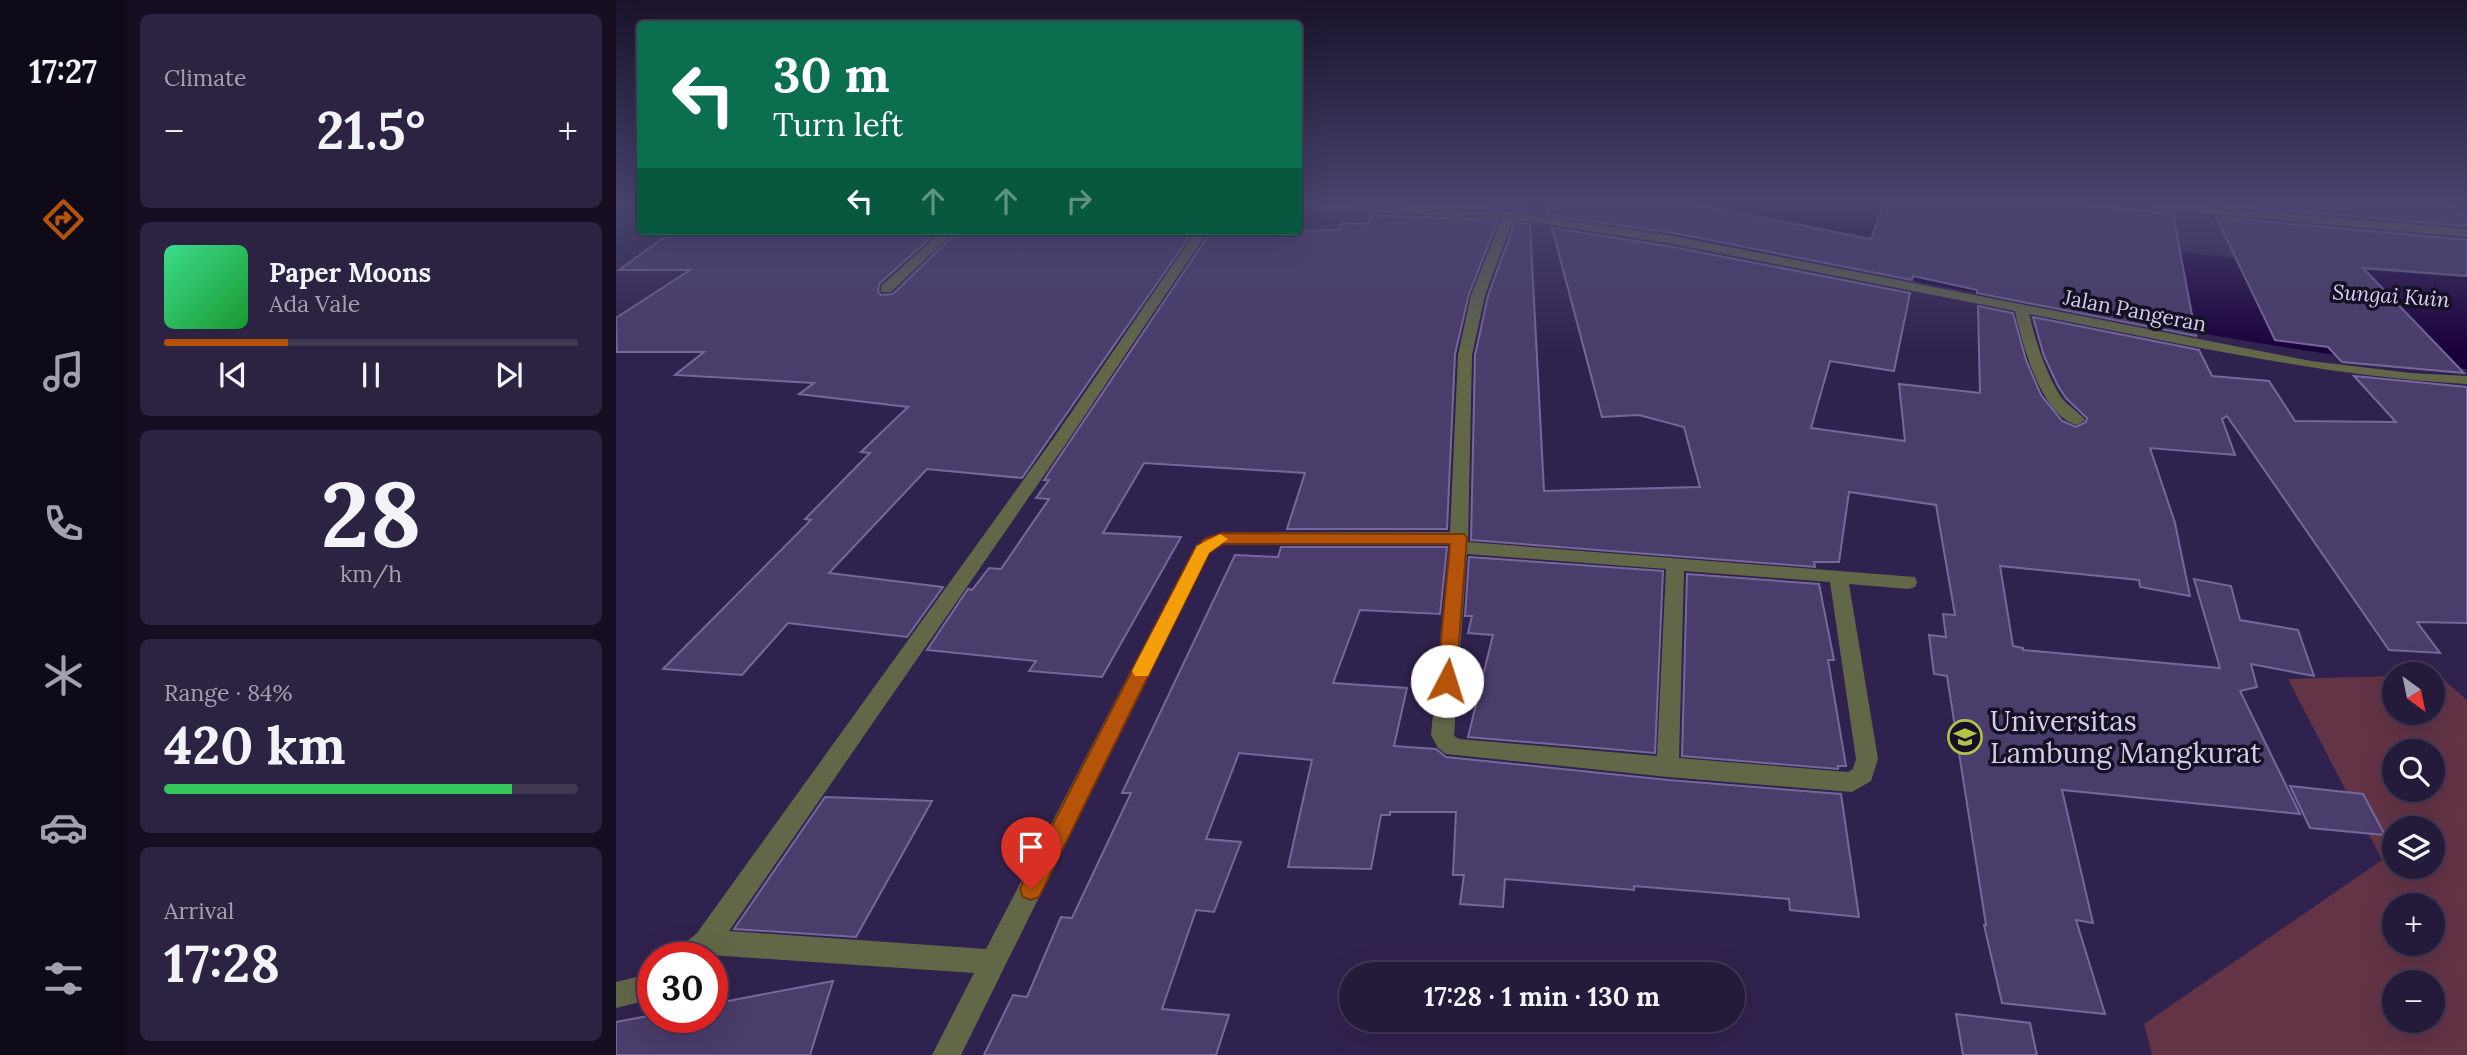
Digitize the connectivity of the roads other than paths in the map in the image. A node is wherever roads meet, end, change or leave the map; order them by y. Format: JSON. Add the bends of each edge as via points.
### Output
{"nodes":[{"id":1,"x":924,"y":254,"type":"edge"},
{"id":2,"x":1186,"y":254,"type":"edge"},
{"id":3,"x":1494,"y":254,"type":"edge"},
{"id":4,"x":1746,"y":254,"type":"edge"},
{"id":5,"x":886,"y":289,"type":"dead end"},
{"id":6,"x":2021,"y":309,"type":"junction"},
{"id":7,"x":2467,"y":380,"type":"edge"},
{"id":8,"x":2077,"y":420,"type":"dead end"},
{"id":9,"x":1458,"y":543,"type":"junction"},
{"id":10,"x":1675,"y":564,"type":"junction"},
{"id":11,"x":1839,"y":578,"type":"junction"},
{"id":12,"x":1908,"y":582,"type":"dead end"},
{"id":13,"x":1668,"y":768,"type":"junction"},
{"id":14,"x":702,"y":942,"type":"edge"},
{"id":15,"x":728,"y":950,"type":"edge"},
{"id":16,"x":995,"y":962,"type":"junction"},
{"id":17,"x":637,"y":990,"type":"edge"},
{"id":18,"x":616,"y":995,"type":"edge"},
{"id":19,"x":946,"y":1055,"type":"edge"}],
"edges":[{"from":1,"to":5,"type":"street"},
{"from":2,"to":14,"type":"street","via":[[1059,442]]},
{"from":3,"to":9,"type":"street","via":[[1478,295],[1465,355]]},
{"from":4,"to":6,"type":"street","name":"Jalan Pangeran"},
{"from":6,"to":7,"type":"street","name":"Jalan Pangeran","via":[[2311,365]]},
{"from":6,"to":8,"type":"street","via":[[2030,350],[2063,411]]},
{"from":9,"to":10,"type":"street"},
{"from":9,"to":13,"type":"street","via":[[1442,735],[1446,742],[1454,748]]},
{"from":9,"to":16,"type":"street","via":[[1222,538],[1209,543]]},
{"from":10,"to":11,"type":"street"},
{"from":10,"to":13,"type":"street"},
{"from":11,"to":12,"type":"street"},
{"from":11,"to":13,"type":"street","via":[[1867,759],[1863,774],[1852,782]]},
{"from":15,"to":16,"type":"street"},
{"from":16,"to":19,"type":"street"},
{"from":17,"to":18,"type":"street"}]}
